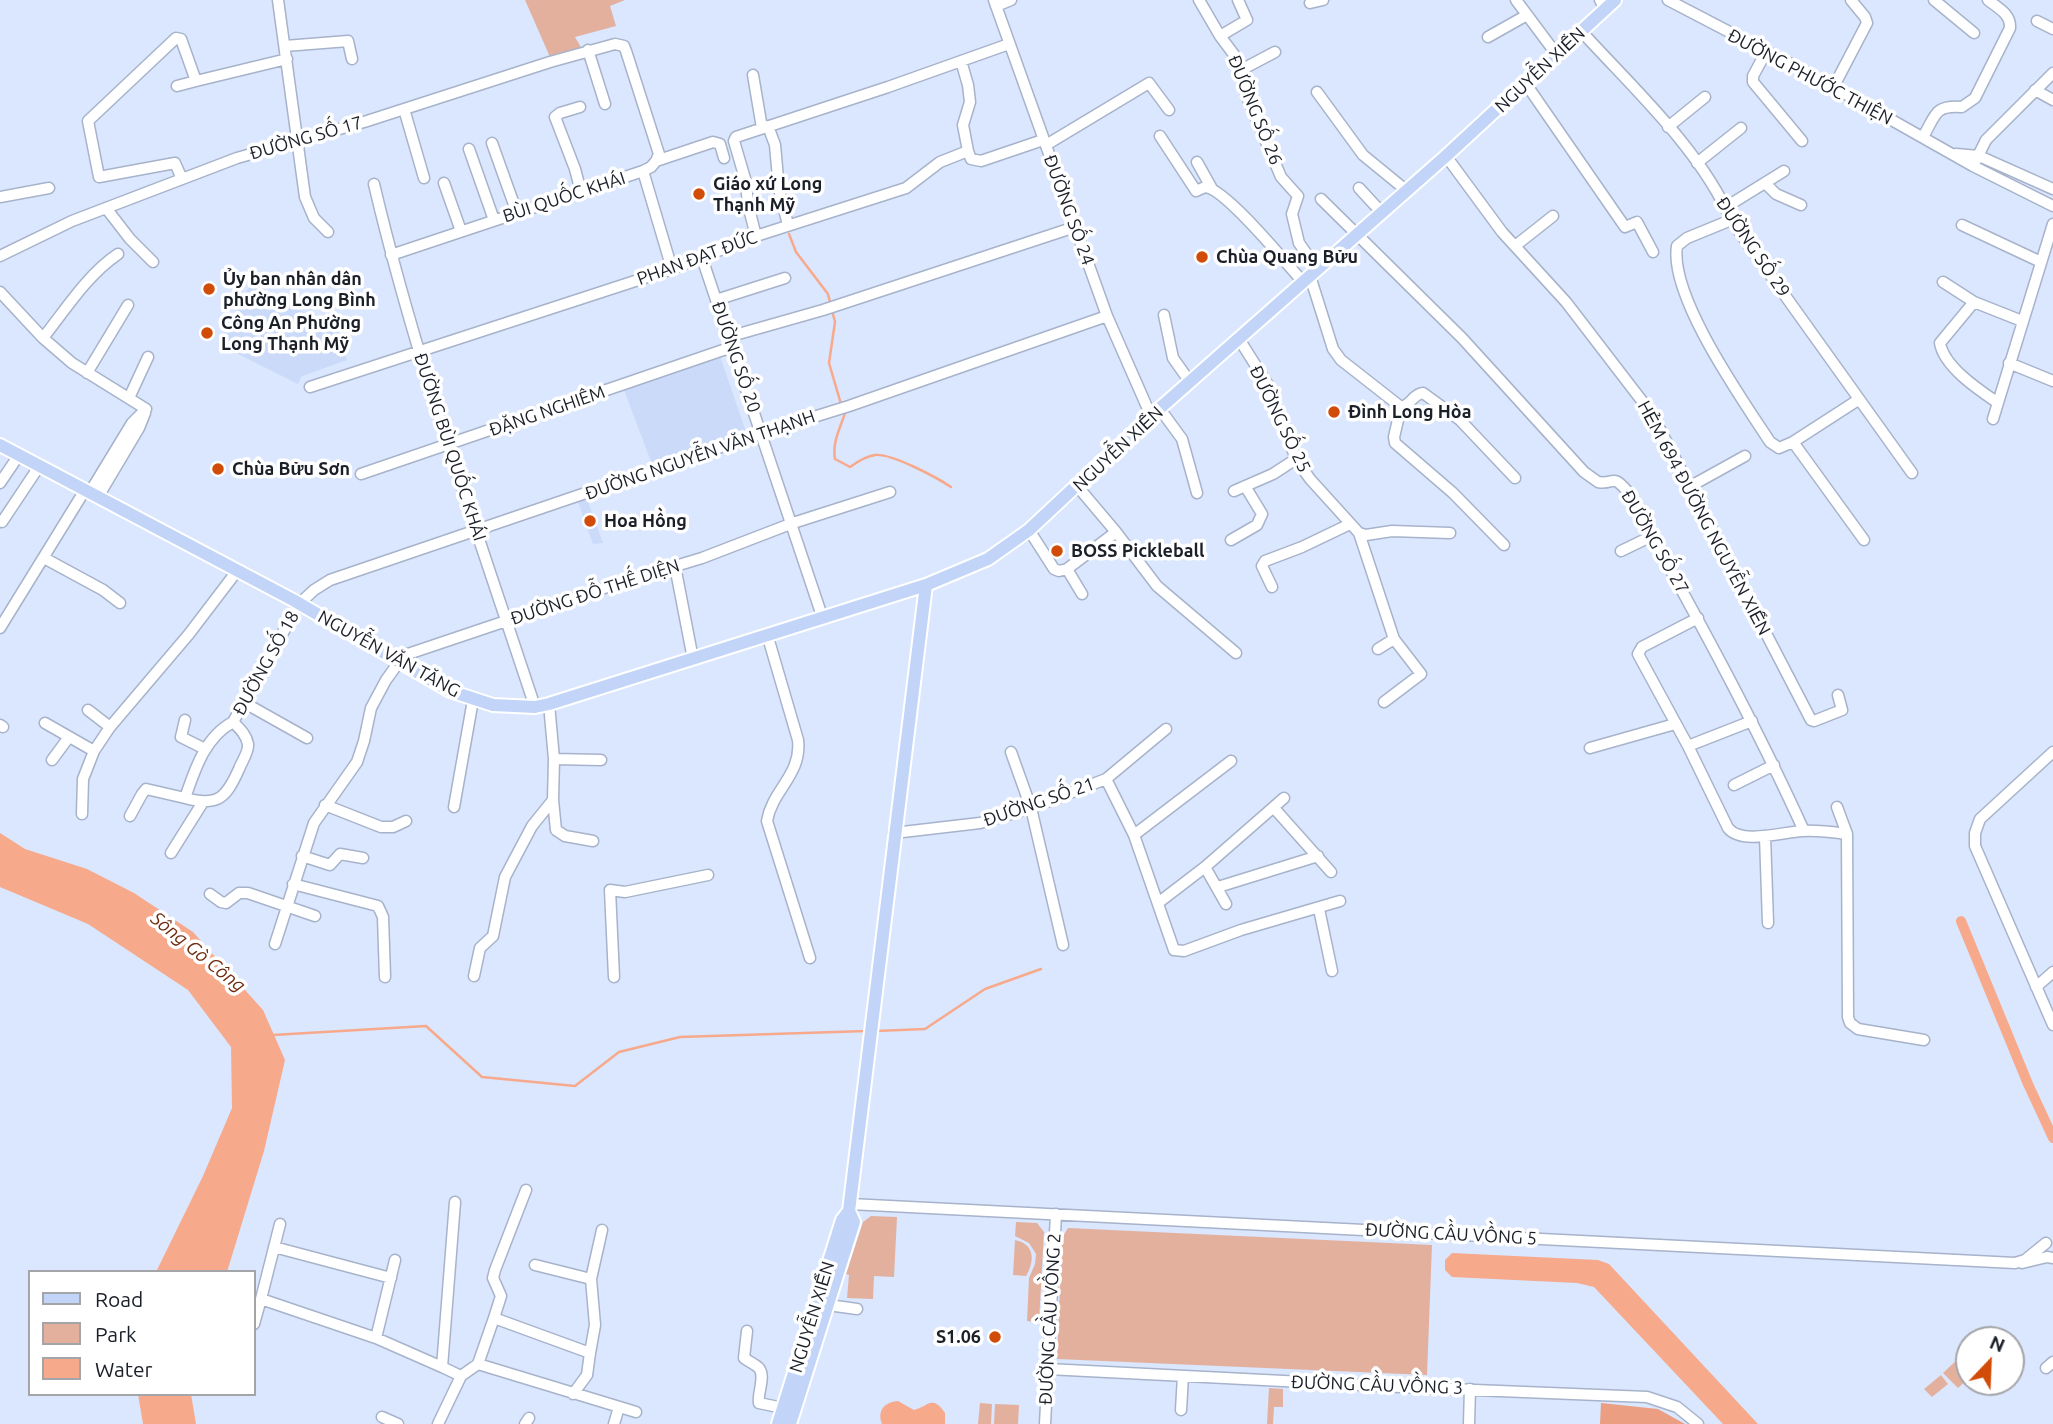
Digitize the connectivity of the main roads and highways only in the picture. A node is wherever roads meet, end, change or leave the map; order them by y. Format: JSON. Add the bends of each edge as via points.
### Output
{"nodes":[{"id":1,"x":1607,"y":3,"type":"edge"},
{"id":2,"x":0,"y":445,"type":"edge"},
{"id":3,"x":926,"y":584,"type":"junction"},
{"id":4,"x":850,"y":1208,"type":"junction"},
{"id":5,"x":778,"y":1424,"type":"edge"},
{"id":6,"x":790,"y":1424,"type":"edge"}],
"edges":[{"from":1,"to":3,"type":"main road","name":"NGUYỄN XIỂN","via":[[1526,84],[1029,530],[988,559]]},
{"from":2,"to":3,"type":"main road","name":"NGUYỄN VĂN TĂNG","via":[[299,604],[450,691],[493,705],[550,704]]},
{"from":3,"to":4,"type":"main road","name":"NGUYỄN XIỂN"},
{"from":4,"to":5,"type":"main road","name":"NGUYỄN XIỂN","via":[[842,1220]]},
{"from":4,"to":6,"type":"main road","name":"NGUYỄN XIỂN","via":[[854,1222]]}]}
